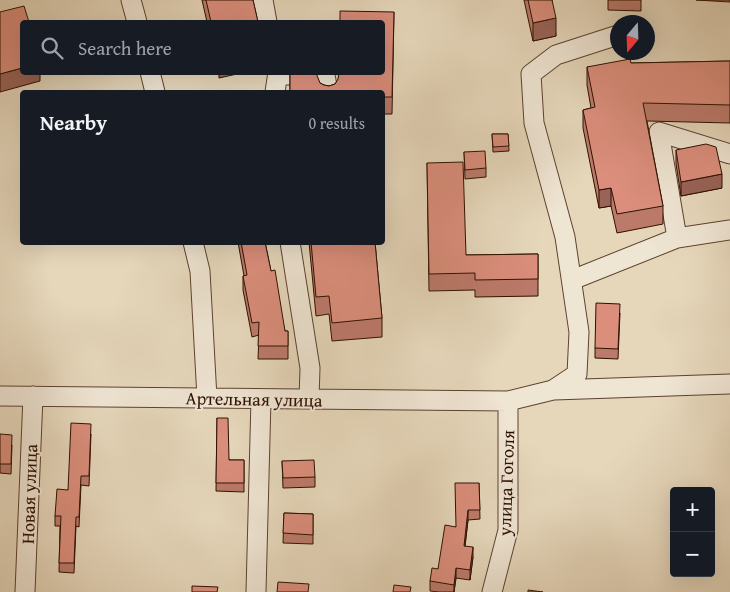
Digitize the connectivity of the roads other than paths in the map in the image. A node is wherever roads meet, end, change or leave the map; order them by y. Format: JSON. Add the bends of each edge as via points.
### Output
{"nodes":[{"id":1,"x":131,"y":0,"type":"edge"},
{"id":2,"x":263,"y":0,"type":"edge"},
{"id":3,"x":136,"y":20,"type":"edge"},
{"id":4,"x":268,"y":20,"type":"edge"},
{"id":5,"x":610,"y":38,"type":"edge"},
{"id":6,"x":151,"y":75,"type":"edge"},
{"id":7,"x":325,"y":75,"type":"edge"},
{"id":8,"x":325,"y":75,"type":"edge"},
{"id":9,"x":277,"y":80,"type":"edge"},
{"id":10,"x":154,"y":90,"type":"edge"},
{"id":11,"x":328,"y":90,"type":"edge"},
{"id":12,"x":730,"y":154,"type":"edge"},
{"id":13,"x":730,"y":230,"type":"edge"},
{"id":14,"x":677,"y":238,"type":"junction"},
{"id":15,"x":194,"y":245,"type":"edge"},
{"id":16,"x":290,"y":245,"type":"edge"},
{"id":17,"x":572,"y":280,"type":"junction"},
{"id":18,"x":730,"y":384,"type":"edge"},
{"id":19,"x":553,"y":390,"type":"junction"},
{"id":20,"x":0,"y":396,"type":"edge"},
{"id":21,"x":33,"y":396,"type":"junction"},
{"id":22,"x":207,"y":398,"type":"junction"},
{"id":23,"x":261,"y":399,"type":"junction"},
{"id":24,"x":309,"y":399,"type":"junction"},
{"id":25,"x":508,"y":402,"type":"junction"},
{"id":26,"x":25,"y":592,"type":"edge"},
{"id":27,"x":256,"y":592,"type":"edge"},
{"id":28,"x":492,"y":592,"type":"edge"}],
"edges":[{"from":1,"to":3,"type":"street"},
{"from":2,"to":4,"type":"street"},
{"from":5,"to":17,"type":"street","via":[[556,55],[531,74],[534,123],[565,237]]},
{"from":6,"to":10,"type":"street"},
{"from":7,"to":9,"type":"street"},
{"from":8,"to":11,"type":"street"},
{"from":12,"to":14,"type":"street","via":[[659,132]]},
{"from":13,"to":14,"type":"street"},
{"from":14,"to":17,"type":"street"},
{"from":15,"to":22,"type":"street","via":[[200,271]]},
{"from":16,"to":24,"type":"street","via":[[310,368]]},
{"from":17,"to":19,"type":"street","via":[[579,332],[577,374]]},
{"from":18,"to":19,"type":"street"},
{"from":19,"to":25,"type":"street","name":"Артельная улица"},
{"from":20,"to":21,"type":"street","name":"Артельная улица"},
{"from":21,"to":22,"type":"street","name":"Артельная улица"},
{"from":21,"to":26,"type":"street","name":"Новая улица"},
{"from":22,"to":23,"type":"street","name":"Артельная улица"},
{"from":23,"to":24,"type":"street","name":"Артельная улица"},
{"from":23,"to":27,"type":"street"},
{"from":24,"to":25,"type":"street","name":"Артельная улица"},
{"from":25,"to":28,"type":"street","name":"улица Гоголя","via":[[508,530]]}]}
